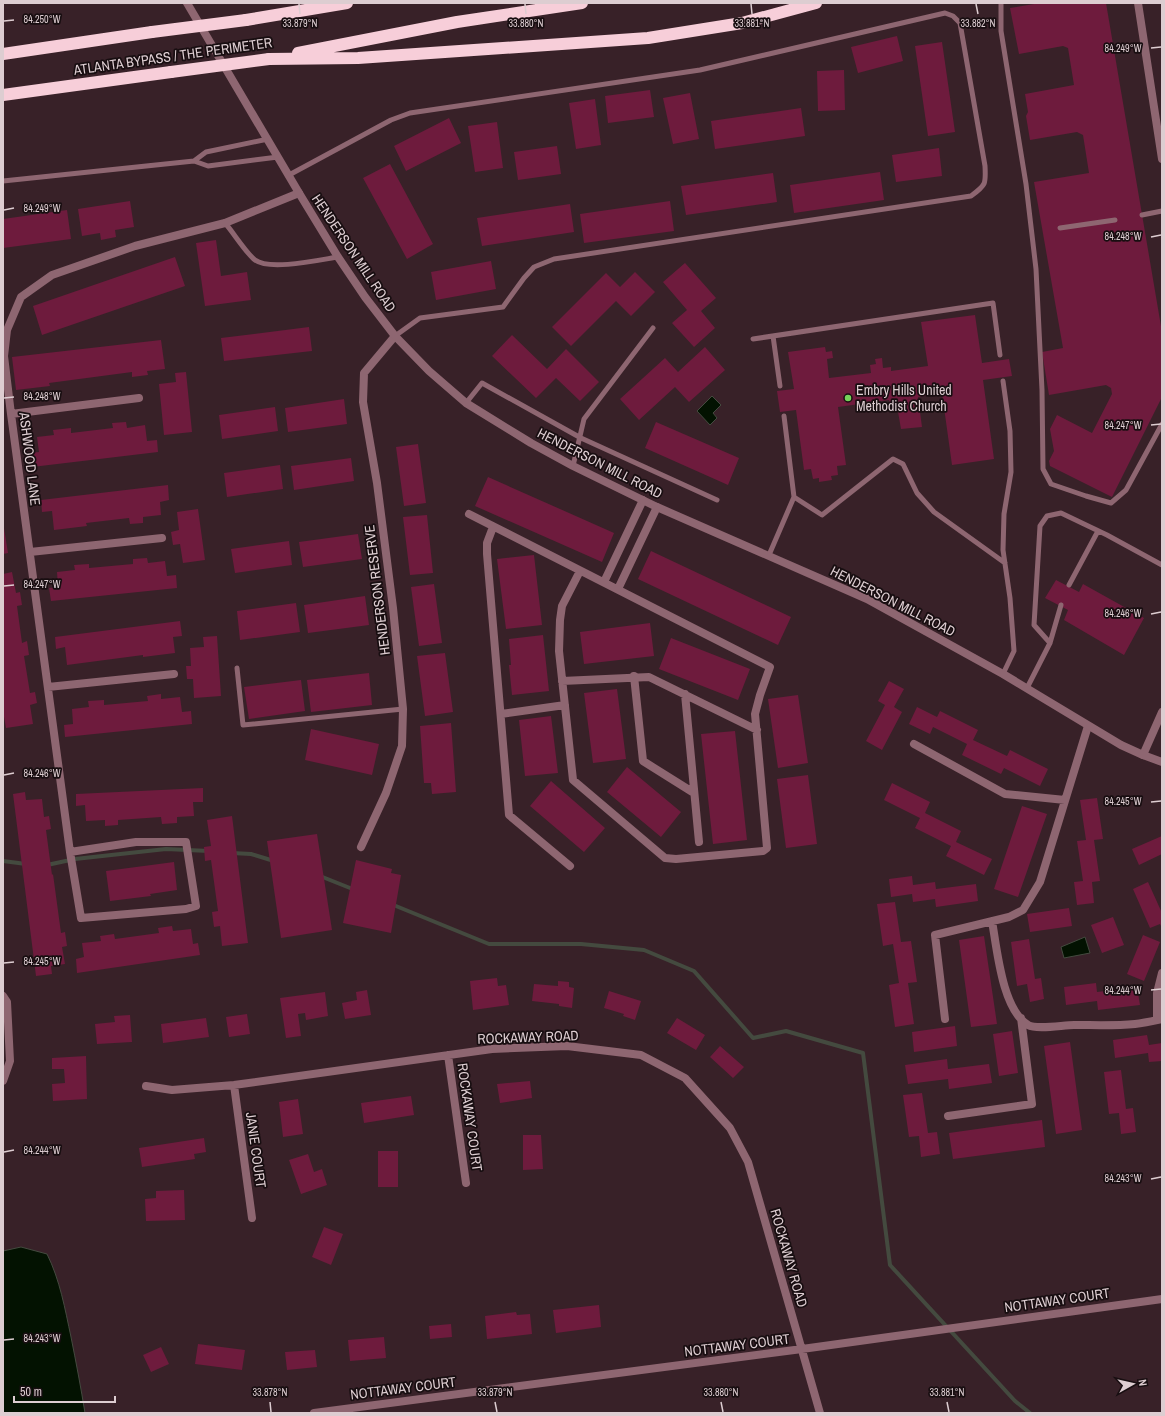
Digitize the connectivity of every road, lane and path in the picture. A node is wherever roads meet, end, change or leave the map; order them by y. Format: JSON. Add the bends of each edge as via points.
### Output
{"nodes":[{"id":1,"x":187,"y":3,"type":"edge"},
{"id":2,"x":323,"y":3,"type":"edge"},
{"id":3,"x":347,"y":3,"type":"edge"},
{"id":4,"x":582,"y":3,"type":"edge"},
{"id":5,"x":816,"y":3,"type":"edge"},
{"id":6,"x":1001,"y":3,"type":"edge"},
{"id":7,"x":1138,"y":3,"type":"edge"},
{"id":8,"x":286,"y":12,"type":"junction"},
{"id":9,"x":3,"y":54,"type":"edge"},
{"id":10,"x":269,"y":59,"type":"junction"},
{"id":11,"x":3,"y":95,"type":"edge"},
{"id":12,"x":268,"y":139,"type":"junction"},
{"id":13,"x":278,"y":157,"type":"junction"},
{"id":14,"x":1162,"y":159,"type":"edge"},
{"id":15,"x":194,"y":161,"type":"junction"},
{"id":16,"x":288,"y":174,"type":"junction"},
{"id":17,"x":3,"y":181,"type":"edge"},
{"id":18,"x":299,"y":193,"type":"junction"},
{"id":19,"x":1162,"y":211,"type":"edge"},
{"id":20,"x":1142,"y":215,"type":"dead end"},
{"id":21,"x":1115,"y":220,"type":"dead end"},
{"id":22,"x":225,"y":223,"type":"junction"},
{"id":23,"x":1060,"y":228,"type":"dead end"},
{"id":24,"x":338,"y":257,"type":"junction"},
{"id":25,"x":653,"y":328,"type":"dead end"},
{"id":26,"x":395,"y":336,"type":"junction"},
{"id":27,"x":773,"y":336,"type":"junction"},
{"id":28,"x":754,"y":339,"type":"dead end"},
{"id":29,"x":1000,"y":355,"type":"dead end"},
{"id":30,"x":1003,"y":381,"type":"dead end"},
{"id":31,"x":780,"y":386,"type":"dead end"},
{"id":32,"x":139,"y":398,"type":"dead end"},
{"id":33,"x":466,"y":403,"type":"junction"},
{"id":34,"x":11,"y":414,"type":"junction"},
{"id":35,"x":784,"y":416,"type":"dead end"},
{"id":36,"x":1162,"y":424,"type":"edge"},
{"id":37,"x":581,"y":438,"type":"junction"},
{"id":38,"x":573,"y":466,"type":"junction"},
{"id":39,"x":794,"y":497,"type":"junction"},
{"id":40,"x":643,"y":500,"type":"junction"},
{"id":41,"x":717,"y":500,"type":"dead end"},
{"id":42,"x":657,"y":507,"type":"junction"},
{"id":43,"x":469,"y":514,"type":"dead end"},
{"id":44,"x":494,"y":527,"type":"junction"},
{"id":45,"x":1098,"y":531,"type":"junction"},
{"id":46,"x":627,"y":534,"type":"junction"},
{"id":47,"x":162,"y":538,"type":"dead end"},
{"id":48,"x":641,"y":541,"type":"junction"},
{"id":49,"x":30,"y":552,"type":"junction"},
{"id":50,"x":769,"y":555,"type":"junction"},
{"id":51,"x":1005,"y":562,"type":"junction"},
{"id":52,"x":1162,"y":565,"type":"edge"},
{"id":53,"x":580,"y":571,"type":"junction"},
{"id":54,"x":604,"y":582,"type":"junction"},
{"id":55,"x":1069,"y":585,"type":"dead end"},
{"id":56,"x":618,"y":589,"type":"junction"},
{"id":57,"x":1061,"y":606,"type":"dead end"},
{"id":58,"x":1050,"y":643,"type":"junction"},
{"id":59,"x":237,"y":668,"type":"dead end"},
{"id":60,"x":174,"y":674,"type":"dead end"},
{"id":61,"x":1003,"y":674,"type":"junction"},
{"id":62,"x":634,"y":676,"type":"junction"},
{"id":63,"x":562,"y":680,"type":"junction"},
{"id":64,"x":48,"y":687,"type":"junction"},
{"id":65,"x":1026,"y":688,"type":"junction"},
{"id":66,"x":685,"y":694,"type":"junction"},
{"id":67,"x":565,"y":705,"type":"junction"},
{"id":68,"x":403,"y":708,"type":"junction"},
{"id":69,"x":1162,"y":712,"type":"edge"},
{"id":70,"x":501,"y":714,"type":"junction"},
{"id":71,"x":1088,"y":726,"type":"junction"},
{"id":72,"x":757,"y":730,"type":"junction"},
{"id":73,"x":914,"y":744,"type":"dead end"},
{"id":74,"x":1143,"y":755,"type":"junction"},
{"id":75,"x":1162,"y":762,"type":"edge"},
{"id":76,"x":694,"y":793,"type":"junction"},
{"id":77,"x":1065,"y":800,"type":"junction"},
{"id":78,"x":699,"y":842,"type":"dead end"},
{"id":79,"x":361,"y":847,"type":"dead end"},
{"id":80,"x":70,"y":852,"type":"junction"},
{"id":81,"x":570,"y":866,"type":"dead end"},
{"id":82,"x":992,"y":921,"type":"junction"},
{"id":83,"x":1162,"y":973,"type":"edge"},
{"id":84,"x":3,"y":996,"type":"edge"},
{"id":85,"x":1021,"y":1018,"type":"junction"},
{"id":86,"x":945,"y":1019,"type":"dead end"},
{"id":87,"x":1159,"y":1020,"type":"edge"},
{"id":88,"x":448,"y":1055,"type":"junction"},
{"id":89,"x":3,"y":1081,"type":"edge"},
{"id":90,"x":234,"y":1084,"type":"junction"},
{"id":91,"x":146,"y":1086,"type":"dead end"},
{"id":92,"x":948,"y":1116,"type":"dead end"},
{"id":93,"x":466,"y":1183,"type":"dead end"},
{"id":94,"x":252,"y":1218,"type":"dead end"},
{"id":95,"x":1162,"y":1299,"type":"edge"},
{"id":96,"x":802,"y":1349,"type":"junction"},
{"id":97,"x":314,"y":1413,"type":"edge"},
{"id":98,"x":820,"y":1413,"type":"edge"}],
"edges":[{"from":1,"to":12,"type":"street","name":"HENDERSON MILL ROAD"},
{"from":2,"to":8,"type":"highway"},
{"from":3,"to":8,"type":"highway","name":"ATLANTA BYPASS / THE PERIMETER"},
{"from":4,"to":10,"type":"highway","name":"ATLANTA BYPASS / THE PERIMETER","via":[[458,22]]},
{"from":5,"to":10,"type":"highway","via":[[742,23],[648,38],[358,58]]},
{"from":6,"to":36,"type":"lane","via":[[1001,31],[1026,184],[1036,269],[1043,469],[1051,484],[1111,503],[1126,490]]},
{"from":7,"to":14,"type":"street"},
{"from":8,"to":9,"type":"highway","name":"ATLANTA BYPASS / THE PERIMETER","bridge":true,"via":[[246,20]]},
{"from":10,"to":11,"type":"highway","name":"ATLANTA BYPASS / THE PERIMETER","bridge":true},
{"from":12,"to":13,"type":"street","name":"HENDERSON MILL ROAD"},
{"from":12,"to":15,"type":"lane","via":[[206,152]]},
{"from":13,"to":15,"type":"lane","via":[[208,166]]},
{"from":13,"to":16,"type":"street","name":"HENDERSON MILL ROAD"},
{"from":15,"to":17,"type":"lane"},
{"from":16,"to":18,"type":"street","name":"HENDERSON MILL ROAD"},
{"from":16,"to":26,"type":"lane","via":[[391,120],[410,113],[700,70],[945,13],[960,23],[985,166],[986,182],[972,196],[554,259],[534,267],[503,307],[420,318]]},
{"from":18,"to":22,"type":"street","name":"ASHWOOD LANE"},
{"from":18,"to":24,"type":"street","name":"HENDERSON MILL ROAD"},
{"from":19,"to":20,"type":"lane"},
{"from":21,"to":23,"type":"lane"},
{"from":22,"to":24,"type":"lane","via":[[254,259],[262,264],[275,265]]},
{"from":22,"to":34,"type":"street","name":"ASHWOOD LANE","via":[[135,246],[52,275],[21,296],[7,330],[4,356]]},
{"from":24,"to":26,"type":"street","name":"HENDERSON MILL ROAD","via":[[364,297]]},
{"from":25,"to":37,"type":"lane","via":[[584,419]]},
{"from":26,"to":33,"type":"street","name":"HENDERSON MILL ROAD","via":[[429,371]]},
{"from":26,"to":68,"type":"street","name":"HENDERSON RESERVE","via":[[364,372],[362,402],[379,499]]},
{"from":27,"to":28,"type":"lane"},
{"from":27,"to":29,"type":"lane","via":[[993,303]]},
{"from":27,"to":31,"type":"lane"},
{"from":30,"to":51,"type":"lane","via":[[1010,431],[1011,472],[1004,514]]},
{"from":32,"to":34,"type":"street"},
{"from":33,"to":37,"type":"lane","via":[[482,383]]},
{"from":33,"to":38,"type":"street","name":"HENDERSON MILL ROAD"},
{"from":34,"to":49,"type":"street","name":"ASHWOOD LANE"},
{"from":35,"to":39,"type":"lane"},
{"from":37,"to":38,"type":"lane"},
{"from":37,"to":41,"type":"lane"},
{"from":38,"to":40,"type":"street","name":"HENDERSON MILL ROAD"},
{"from":39,"to":50,"type":"lane"},
{"from":39,"to":51,"type":"lane","via":[[822,515],[893,459],[903,464],[917,493],[934,512]]},
{"from":40,"to":42,"type":"street","name":"HENDERSON MILL ROAD"},
{"from":40,"to":46,"type":"street"},
{"from":42,"to":48,"type":"street"},
{"from":42,"to":50,"type":"street","name":"HENDERSON MILL ROAD"},
{"from":43,"to":44,"type":"street"},
{"from":44,"to":53,"type":"street"},
{"from":44,"to":70,"type":"street","via":[[487,543],[487,554]]},
{"from":45,"to":52,"type":"lane"},
{"from":45,"to":55,"type":"lane"},
{"from":45,"to":58,"type":"lane","via":[[1061,513],[1047,516],[1040,526],[1034,625]]},
{"from":46,"to":48,"type":"street"},
{"from":46,"to":54,"type":"street"},
{"from":47,"to":49,"type":"street"},
{"from":48,"to":56,"type":"street"},
{"from":49,"to":64,"type":"street","name":"ASHWOOD LANE"},
{"from":50,"to":61,"type":"street","name":"HENDERSON MILL ROAD","via":[[867,599]]},
{"from":51,"to":61,"type":"lane","via":[[1014,651]]},
{"from":53,"to":54,"type":"street"},
{"from":53,"to":63,"type":"street","via":[[562,606],[559,651]]},
{"from":54,"to":56,"type":"street"},
{"from":56,"to":72,"type":"street","via":[[770,667],[755,714]]},
{"from":57,"to":58,"type":"lane"},
{"from":58,"to":65,"type":"lane"},
{"from":59,"to":68,"type":"lane","via":[[243,725]]},
{"from":60,"to":64,"type":"street"},
{"from":61,"to":65,"type":"street","name":"HENDERSON MILL ROAD"},
{"from":62,"to":63,"type":"street"},
{"from":62,"to":66,"type":"street","via":[[649,677]]},
{"from":62,"to":76,"type":"street","via":[[643,761]]},
{"from":63,"to":67,"type":"street"},
{"from":64,"to":80,"type":"street","name":"ASHWOOD LANE"},
{"from":65,"to":71,"type":"street","name":"HENDERSON MILL ROAD"},
{"from":66,"to":72,"type":"street"},
{"from":66,"to":76,"type":"street"},
{"from":67,"to":70,"type":"street"},
{"from":67,"to":72,"type":"street","via":[[573,780],[665,858],[763,851],[767,848]]},
{"from":68,"to":79,"type":"street","name":"HENDERSON RESERVE","via":[[402,746],[386,793]]},
{"from":69,"to":74,"type":"street"},
{"from":70,"to":81,"type":"street","via":[[509,815]]},
{"from":71,"to":74,"type":"street","name":"HENDERSON MILL ROAD"},
{"from":71,"to":77,"type":"street"},
{"from":73,"to":77,"type":"street","via":[[1005,794]]},
{"from":74,"to":75,"type":"street","name":"HENDERSON MILL ROAD"},
{"from":76,"to":78,"type":"street"},
{"from":77,"to":82,"type":"street","via":[[1040,882],[1023,910]]},
{"from":80,"to":80,"type":"street","name":"ASHWOOD LANE","via":[[81,918],[196,906],[186,842],[136,842]]},
{"from":82,"to":85,"type":"street","via":[[1004,986],[1009,1001]]},
{"from":82,"to":86,"type":"street","via":[[935,935]]},
{"from":83,"to":87,"type":"street","via":[[1157,992]]},
{"from":84,"to":89,"type":"street","via":[[7,1002],[10,1061]]},
{"from":85,"to":87,"type":"street","via":[[1029,1026],[1039,1028],[1060,1025],[1135,1024]]},
{"from":85,"to":92,"type":"street","via":[[1032,1104]]},
{"from":88,"to":90,"type":"street","name":"ROCKAWAY ROAD"},
{"from":88,"to":93,"type":"street","name":"ROCKAWAY COURT"},
{"from":88,"to":96,"type":"street","name":"ROCKAWAY ROAD","via":[[492,1049],[567,1046],[641,1054],[684,1078],[730,1128],[748,1162]]},
{"from":90,"to":91,"type":"street","name":"ROCKAWAY ROAD","via":[[172,1090]]},
{"from":90,"to":94,"type":"street","name":"JANIE COURT"},
{"from":95,"to":96,"type":"street","name":"NOTTAWAY COURT"},
{"from":96,"to":97,"type":"street","name":"NOTTAWAY COURT"},
{"from":96,"to":98,"type":"street","name":"ROCKAWAY ROAD"}]}
